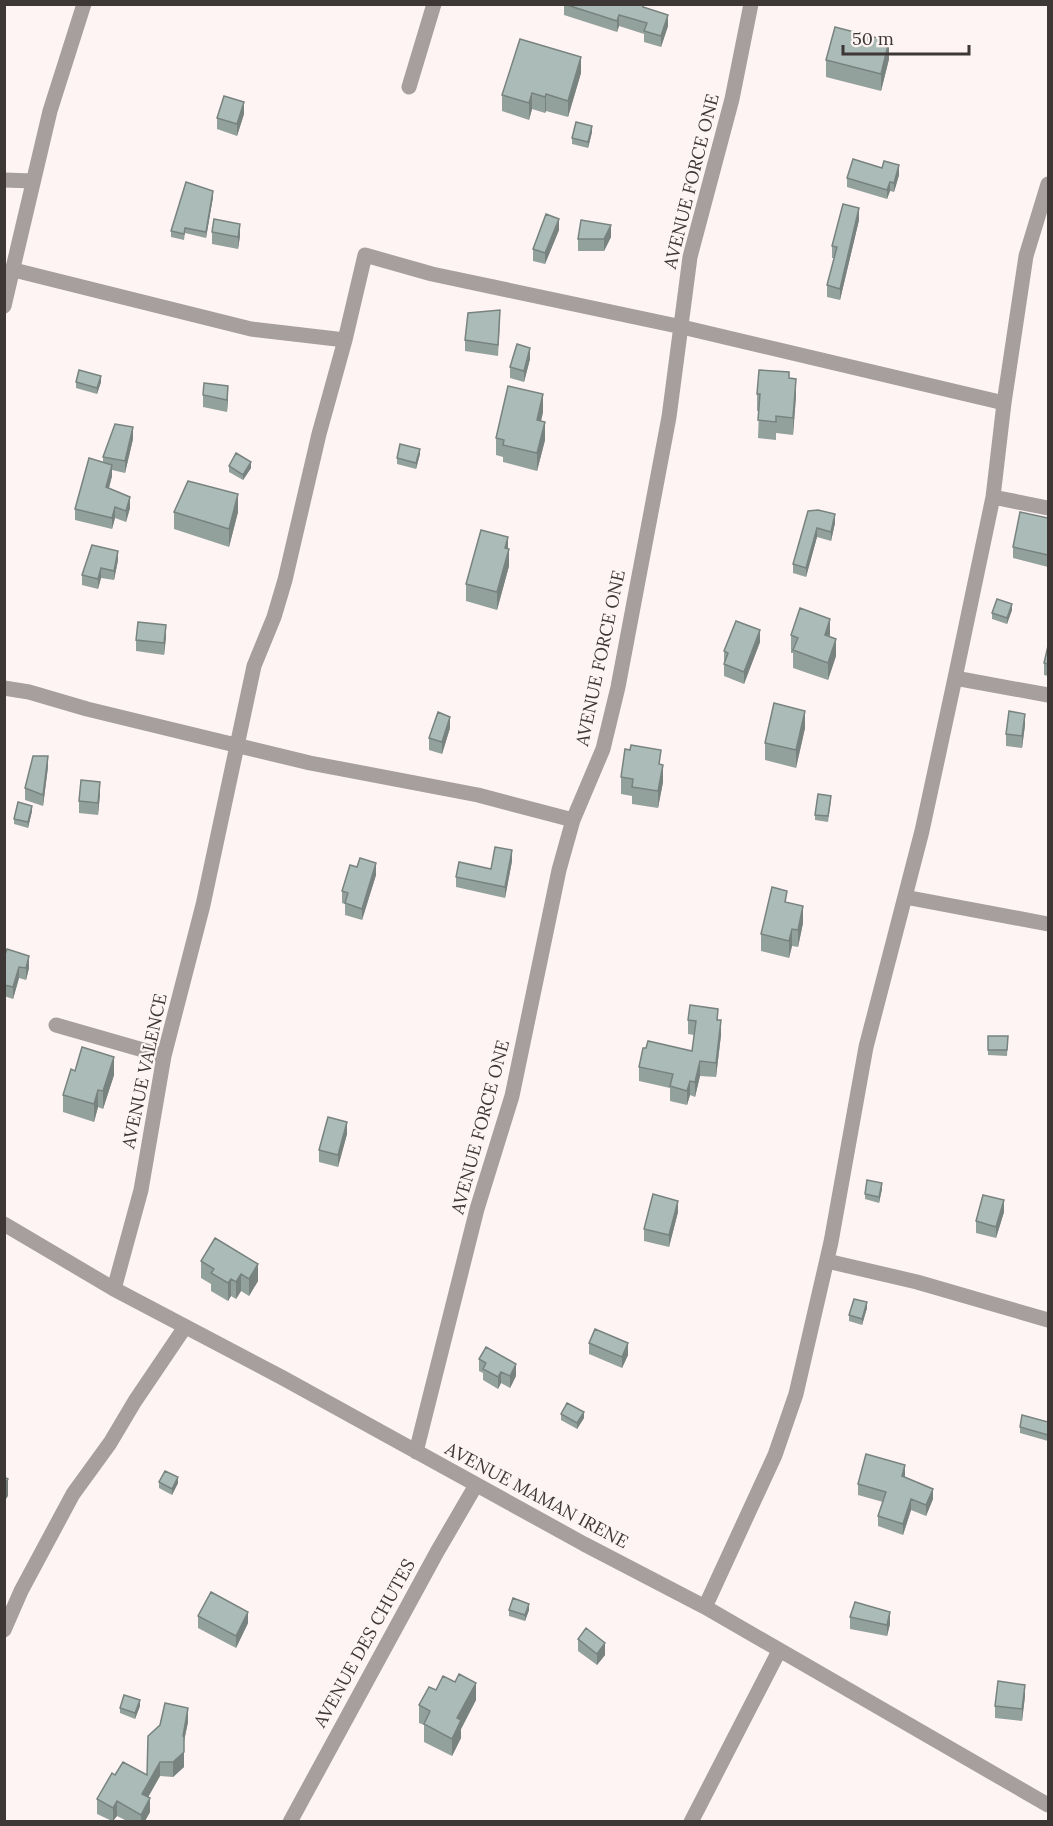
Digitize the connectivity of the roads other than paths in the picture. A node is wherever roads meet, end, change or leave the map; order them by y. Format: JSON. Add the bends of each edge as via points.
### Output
{"nodes":[{"id":1,"x":84,"y":4,"type":"edge"},
{"id":2,"x":434,"y":4,"type":"edge"},
{"id":3,"x":751,"y":4,"type":"edge"},
{"id":4,"x":410,"y":87,"type":"dead end"},
{"id":5,"x":4,"y":180,"type":"edge"},
{"id":6,"x":33,"y":181,"type":"junction"},
{"id":7,"x":1048,"y":184,"type":"edge"},
{"id":8,"x":14,"y":270,"type":"junction"},
{"id":9,"x":4,"y":306,"type":"edge"},
{"id":10,"x":682,"y":327,"type":"junction"},
{"id":11,"x":345,"y":340,"type":"junction"},
{"id":12,"x":1004,"y":403,"type":"junction"},
{"id":13,"x":993,"y":497,"type":"junction"},
{"id":14,"x":1048,"y":508,"type":"edge"},
{"id":15,"x":955,"y":678,"type":"junction"},
{"id":16,"x":4,"y":688,"type":"edge"},
{"id":17,"x":1048,"y":695,"type":"edge"},
{"id":18,"x":238,"y":746,"type":"junction"},
{"id":19,"x":573,"y":820,"type":"junction"},
{"id":20,"x":905,"y":897,"type":"junction"},
{"id":21,"x":1048,"y":924,"type":"edge"},
{"id":22,"x":56,"y":1025,"type":"dead end"},
{"id":23,"x":164,"y":1056,"type":"junction"},
{"id":24,"x":4,"y":1224,"type":"edge"},
{"id":25,"x":827,"y":1261,"type":"junction"},
{"id":26,"x":114,"y":1289,"type":"junction"},
{"id":27,"x":1048,"y":1320,"type":"edge"},
{"id":28,"x":185,"y":1327,"type":"junction"},
{"id":29,"x":416,"y":1452,"type":"junction"},
{"id":30,"x":476,"y":1485,"type":"junction"},
{"id":31,"x":705,"y":1607,"type":"junction"},
{"id":32,"x":4,"y":1630,"type":"edge"},
{"id":33,"x":780,"y":1651,"type":"junction"},
{"id":34,"x":1048,"y":1800,"type":"edge"},
{"id":35,"x":290,"y":1821,"type":"edge"},
{"id":36,"x":691,"y":1821,"type":"edge"}],
"edges":[{"from":1,"to":6,"type":"street","via":[[50,111]]},
{"from":2,"to":4,"type":"street"},
{"from":3,"to":10,"type":"street","name":"AVENUE FORCE ONE","via":[[732,99],[690,257]]},
{"from":5,"to":6,"type":"street"},
{"from":6,"to":8,"type":"street"},
{"from":7,"to":12,"type":"street","via":[[1026,256]]},
{"from":8,"to":9,"type":"street"},
{"from":8,"to":11,"type":"street","via":[[251,329]]},
{"from":10,"to":11,"type":"street","name":"AVENUE VALENCE","via":[[432,274],[365,255]]},
{"from":10,"to":12,"type":"street"},
{"from":10,"to":19,"type":"street","name":"AVENUE FORCE ONE","via":[[618,687],[603,748]]},
{"from":11,"to":18,"type":"street","name":"AVENUE VALENCE","via":[[274,617],[254,666]]},
{"from":12,"to":13,"type":"street"},
{"from":13,"to":14,"type":"street"},
{"from":13,"to":15,"type":"street"},
{"from":15,"to":17,"type":"street"},
{"from":15,"to":20,"type":"street"},
{"from":16,"to":18,"type":"street"},
{"from":18,"to":19,"type":"street","via":[[478,795]]},
{"from":18,"to":23,"type":"street","name":"AVENUE VALENCE"},
{"from":19,"to":29,"type":"street","name":"AVENUE FORCE ONE","via":[[512,1095],[477,1209]]},
{"from":20,"to":21,"type":"street"},
{"from":20,"to":25,"type":"street","via":[[866,1047]]},
{"from":22,"to":23,"type":"street"},
{"from":23,"to":26,"type":"street","name":"AVENUE VALENCE","via":[[141,1190]]},
{"from":24,"to":26,"type":"street","name":"AVENUE MAMAN IRENE"},
{"from":25,"to":27,"type":"street"},
{"from":25,"to":31,"type":"street","via":[[796,1394],[775,1455]]},
{"from":26,"to":28,"type":"street","name":"AVENUE MAMAN IRENE"},
{"from":28,"to":29,"type":"street","name":"AVENUE MAMAN IRENE"},
{"from":28,"to":32,"type":"street","via":[[73,1494]]},
{"from":29,"to":30,"type":"street","name":"AVENUE MAMAN IRENE"},
{"from":30,"to":31,"type":"street","name":"AVENUE MAMAN IRENE"},
{"from":30,"to":35,"type":"street","name":"AVENUE DES CHUTES"},
{"from":31,"to":33,"type":"street","name":"AVENUE MAMAN IRENE"},
{"from":33,"to":34,"type":"street","name":"AVENUE MAMAN IRENE"},
{"from":33,"to":36,"type":"street"}]}
